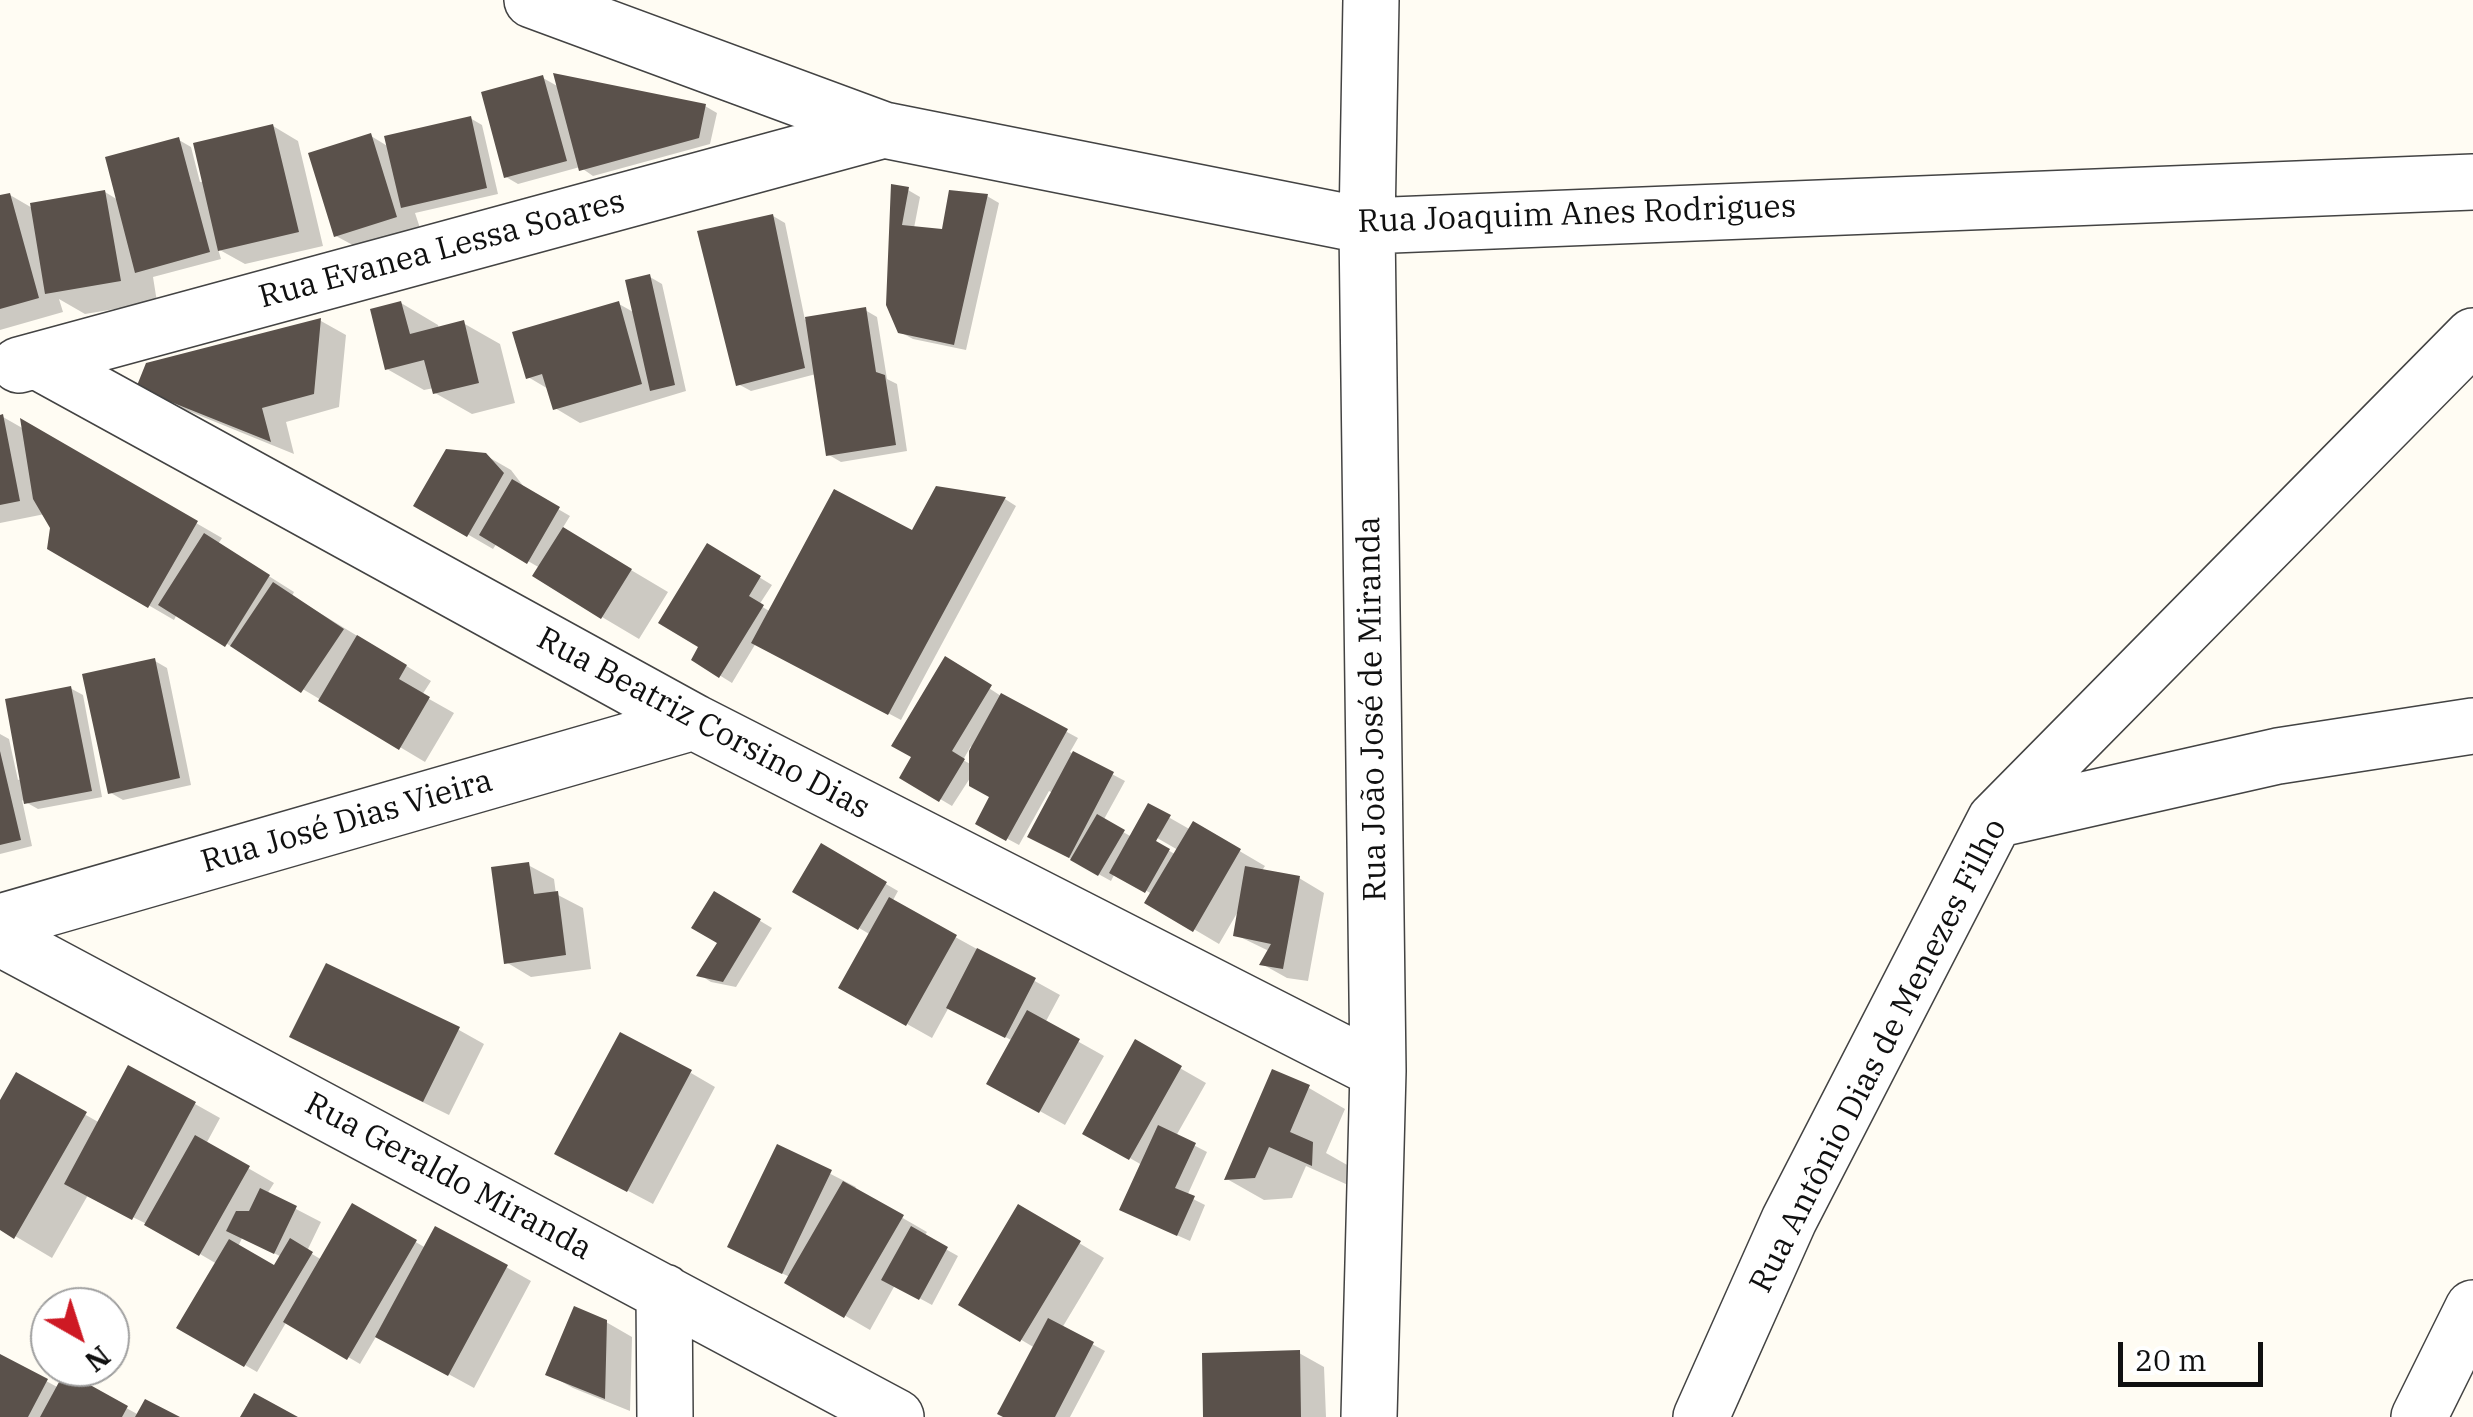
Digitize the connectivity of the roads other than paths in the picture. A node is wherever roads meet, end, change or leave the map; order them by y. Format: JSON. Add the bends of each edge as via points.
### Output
{"nodes":[{"id":1,"x":532,"y":0,"type":"edge"},
{"id":2,"x":1370,"y":0,"type":"edge"},
{"id":3,"x":884,"y":130,"type":"junction"},
{"id":4,"x":2473,"y":182,"type":"edge"},
{"id":5,"x":1367,"y":226,"type":"junction"},
{"id":6,"x":2473,"y":336,"type":"edge"},
{"id":7,"x":18,"y":365,"type":"edge"},
{"id":8,"x":694,"y":722,"type":"junction"},
{"id":9,"x":2473,"y":726,"type":"edge"},
{"id":10,"x":1995,"y":820,"type":"junction"},
{"id":11,"x":0,"y":922,"type":"edge"},
{"id":12,"x":0,"y":938,"type":"edge"},
{"id":13,"x":1378,"y":1070,"type":"junction"},
{"id":14,"x":664,"y":1292,"type":"junction"},
{"id":15,"x":2473,"y":1308,"type":"edge"},
{"id":16,"x":665,"y":1417,"type":"edge"},
{"id":17,"x":896,"y":1417,"type":"edge"},
{"id":18,"x":1369,"y":1417,"type":"edge"},
{"id":19,"x":1701,"y":1417,"type":"edge"},
{"id":20,"x":2419,"y":1417,"type":"edge"}],
"edges":[{"from":1,"to":3,"type":"street","name":"Rua Joaquim Anes Rodrigues"},
{"from":2,"to":5,"type":"street","name":"Rua João José de Miranda"},
{"from":3,"to":5,"type":"street","name":"Rua Joaquim Anes Rodrigues"},
{"from":3,"to":7,"type":"street","name":"Rua Evanea Lessa Soares"},
{"from":4,"to":5,"type":"street","name":"Rua Joaquim Anes Rodrigues"},
{"from":5,"to":13,"type":"street","name":"Rua João José de Miranda"},
{"from":6,"to":10,"type":"street","name":"Rua Antônio Dias de Menezes Filho"},
{"from":7,"to":8,"type":"street","name":"Rua Beatriz Corsino Dias"},
{"from":8,"to":11,"type":"street","name":"Rua José Dias Vieira"},
{"from":8,"to":13,"type":"street","name":"Rua Beatriz Corsino Dias"},
{"from":9,"to":10,"type":"street","via":[[2278,756]]},
{"from":10,"to":19,"type":"street","name":"Rua Antônio Dias de Menezes Filho","via":[[1788,1220]]},
{"from":12,"to":14,"type":"street","name":"Rua Geraldo Miranda"},
{"from":13,"to":18,"type":"street","name":"Rua João José de Miranda"},
{"from":14,"to":16,"type":"street"},
{"from":14,"to":17,"type":"street","name":"Rua Geraldo Miranda"},
{"from":15,"to":20,"type":"street"}]}
